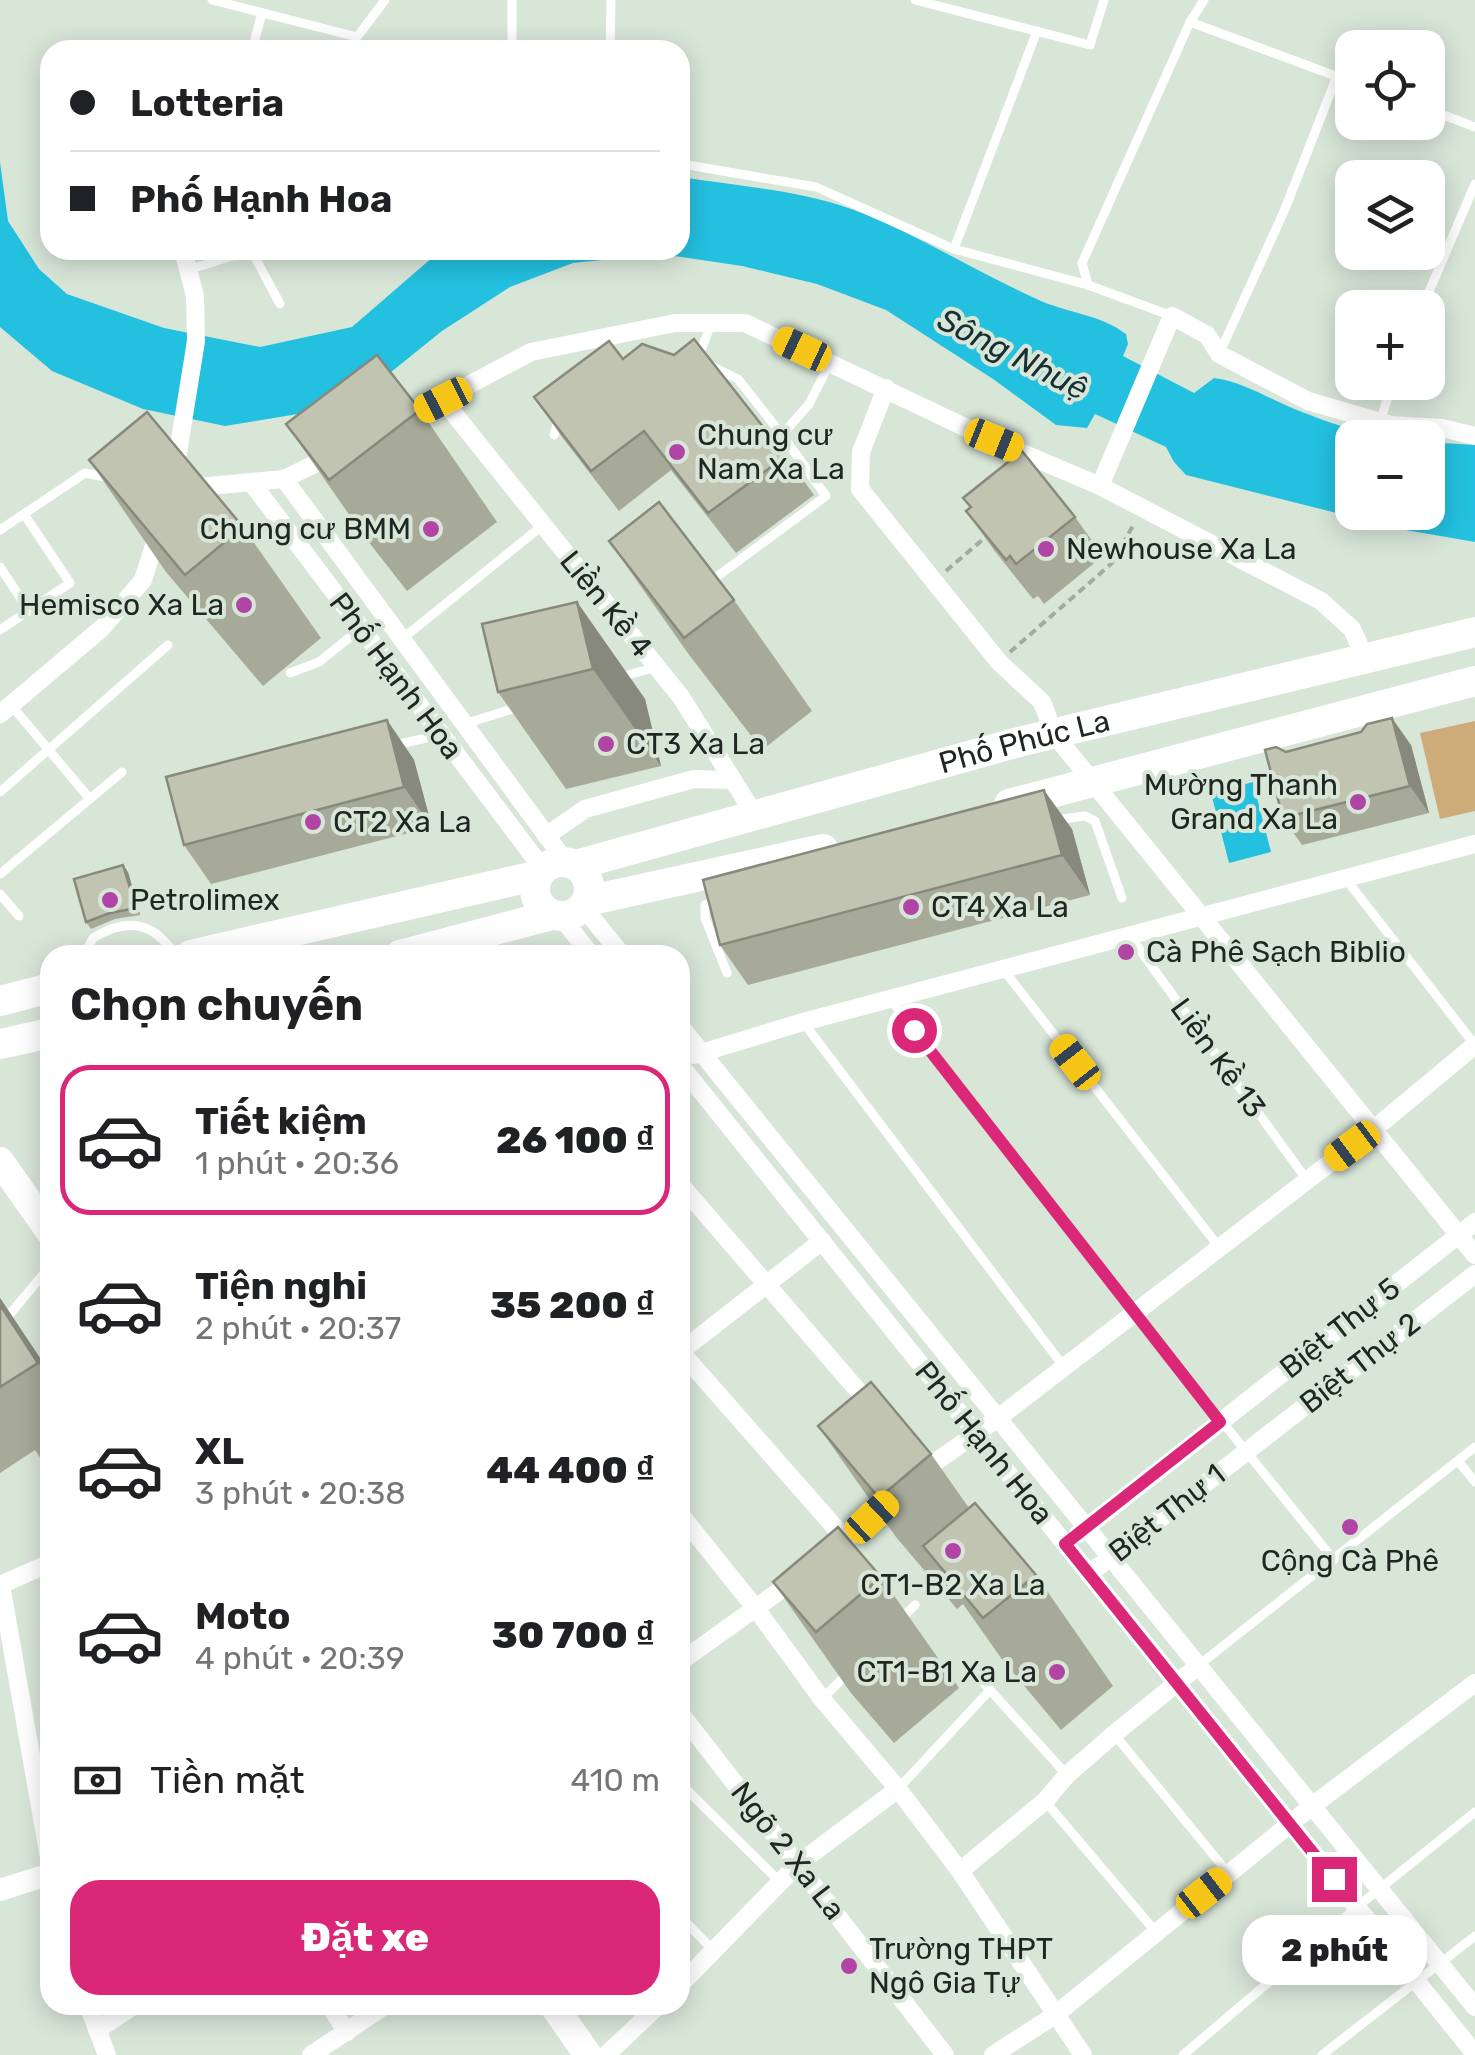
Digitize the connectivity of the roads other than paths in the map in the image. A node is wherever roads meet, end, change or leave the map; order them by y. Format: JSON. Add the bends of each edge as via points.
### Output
{"nodes":[{"id":1,"x":212,"y":0,"type":"edge"},
{"id":2,"x":385,"y":0,"type":"edge"},
{"id":3,"x":512,"y":0,"type":"edge"},
{"id":4,"x":611,"y":0,"type":"edge"},
{"id":5,"x":915,"y":0,"type":"edge"},
{"id":6,"x":1104,"y":0,"type":"edge"},
{"id":7,"x":1204,"y":0,"type":"edge"},
{"id":8,"x":262,"y":13,"type":"junction"},
{"id":9,"x":1190,"y":22,"type":"junction"},
{"id":10,"x":1037,"y":31,"type":"junction"},
{"id":11,"x":255,"y":40,"type":"edge"},
{"id":12,"x":512,"y":40,"type":"edge"},
{"id":13,"x":610,"y":40,"type":"edge"},
{"id":14,"x":1335,"y":75,"type":"edge"},
{"id":15,"x":1335,"y":81,"type":"edge"},
{"id":16,"x":1445,"y":116,"type":"edge"},
{"id":17,"x":1475,"y":127,"type":"edge"},
{"id":18,"x":690,"y":165,"type":"edge"},
{"id":19,"x":1475,"y":184,"type":"edge"},
{"id":20,"x":954,"y":248,"type":"junction"},
{"id":21,"x":185,"y":260,"type":"edge"},
{"id":22,"x":220,"y":260,"type":"edge"},
{"id":23,"x":256,"y":260,"type":"edge"},
{"id":24,"x":188,"y":270,"type":"junction"},
{"id":25,"x":1088,"y":285,"type":"junction"},
{"id":26,"x":1430,"y":290,"type":"edge"},
{"id":27,"x":280,"y":304,"type":"dead end"},
{"id":28,"x":1172,"y":316,"type":"junction"},
{"id":29,"x":712,"y":322,"type":"junction"},
{"id":30,"x":1219,"y":354,"type":"junction"},
{"id":31,"x":831,"y":362,"type":"junction"},
{"id":32,"x":886,"y":388,"type":"junction"},
{"id":33,"x":443,"y":400,"type":"junction"},
{"id":34,"x":566,"y":412,"type":"edge"},
{"id":35,"x":1376,"y":420,"type":"edge"},
{"id":36,"x":390,"y":426,"type":"edge"},
{"id":37,"x":1445,"y":429,"type":"edge"},
{"id":38,"x":554,"y":434,"type":"edge"},
{"id":39,"x":782,"y":435,"type":"junction"},
{"id":40,"x":1475,"y":436,"type":"edge"},
{"id":41,"x":355,"y":444,"type":"edge"},
{"id":42,"x":120,"y":480,"type":"edge"},
{"id":43,"x":284,"y":480,"type":"junction"},
{"id":44,"x":251,"y":482,"type":"junction"},
{"id":45,"x":1100,"y":486,"type":"junction"},
{"id":46,"x":169,"y":498,"type":"junction"},
{"id":47,"x":24,"y":514,"type":"junction"},
{"id":48,"x":542,"y":525,"type":"junction"},
{"id":49,"x":0,"y":530,"type":"edge"},
{"id":50,"x":0,"y":567,"type":"edge"},
{"id":51,"x":698,"y":583,"type":"edge"},
{"id":52,"x":28,"y":611,"type":"junction"},
{"id":53,"x":360,"y":629,"type":"junction"},
{"id":54,"x":0,"y":630,"type":"edge"},
{"id":55,"x":1475,"y":632,"type":"edge"},
{"id":56,"x":402,"y":639,"type":"junction"},
{"id":57,"x":168,"y":645,"type":"dead end"},
{"id":58,"x":1366,"y":660,"type":"junction"},
{"id":59,"x":656,"y":667,"type":"junction"},
{"id":60,"x":290,"y":673,"type":"dead end"},
{"id":61,"x":1475,"y":681,"type":"edge"},
{"id":62,"x":604,"y":682,"type":"dead end"},
{"id":63,"x":534,"y":703,"type":"edge"},
{"id":64,"x":6,"y":709,"type":"edge"},
{"id":65,"x":464,"y":724,"type":"junction"},
{"id":66,"x":1054,"y":734,"type":"junction"},
{"id":67,"x":440,"y":735,"type":"junction"},
{"id":68,"x":384,"y":748,"type":"edge"},
{"id":69,"x":48,"y":750,"type":"junction"},
{"id":70,"x":122,"y":772,"type":"dead end"},
{"id":71,"x":732,"y":780,"type":"junction"},
{"id":72,"x":1094,"y":782,"type":"junction"},
{"id":73,"x":0,"y":792,"type":"edge"},
{"id":74,"x":90,"y":799,"type":"junction"},
{"id":75,"x":984,"y":811,"type":"edge"},
{"id":76,"x":756,"y":817,"type":"junction"},
{"id":77,"x":1040,"y":823,"type":"edge"},
{"id":78,"x":546,"y":836,"type":"junction"},
{"id":79,"x":857,"y":842,"type":"edge"},
{"id":80,"x":1473,"y":848,"type":"edge"},
{"id":81,"x":556,"y":868,"type":"junction"},
{"id":82,"x":0,"y":874,"type":"edge"},
{"id":83,"x":1345,"y":878,"type":"junction"},
{"id":84,"x":0,"y":894,"type":"edge"},
{"id":85,"x":735,"y":896,"type":"edge"},
{"id":86,"x":1122,"y":898,"type":"dead end"},
{"id":87,"x":571,"y":910,"type":"junction"},
{"id":88,"x":19,"y":916,"type":"dead end"},
{"id":89,"x":1203,"y":916,"type":"junction"},
{"id":90,"x":1129,"y":935,"type":"junction"},
{"id":91,"x":89,"y":945,"type":"edge"},
{"id":92,"x":168,"y":945,"type":"edge"},
{"id":93,"x":232,"y":945,"type":"edge"},
{"id":94,"x":438,"y":945,"type":"edge"},
{"id":95,"x":587,"y":945,"type":"edge"},
{"id":96,"x":611,"y":945,"type":"edge"},
{"id":97,"x":1002,"y":969,"type":"junction"},
{"id":98,"x":727,"y":973,"type":"dead end"},
{"id":99,"x":40,"y":991,"type":"edge"},
{"id":100,"x":890,"y":999,"type":"junction"},
{"id":101,"x":0,"y":1001,"type":"edge"},
{"id":102,"x":803,"y":1022,"type":"junction"},
{"id":103,"x":40,"y":1036,"type":"edge"},
{"id":104,"x":690,"y":1039,"type":"edge"},
{"id":105,"x":0,"y":1044,"type":"edge"},
{"id":106,"x":1475,"y":1045,"type":"edge"},
{"id":107,"x":702,"y":1054,"type":"junction"},
{"id":108,"x":690,"y":1056,"type":"edge"},
{"id":109,"x":690,"y":1077,"type":"edge"},
{"id":110,"x":1374,"y":1129,"type":"junction"},
{"id":111,"x":0,"y":1161,"type":"edge"},
{"id":112,"x":1308,"y":1180,"type":"junction"},
{"id":113,"x":690,"y":1195,"type":"edge"},
{"id":114,"x":40,"y":1218,"type":"edge"},
{"id":115,"x":1475,"y":1222,"type":"edge"},
{"id":116,"x":1459,"y":1235,"type":"junction"},
{"id":117,"x":822,"y":1241,"type":"junction"},
{"id":118,"x":1220,"y":1248,"type":"junction"},
{"id":119,"x":1475,"y":1255,"type":"edge"},
{"id":120,"x":1475,"y":1274,"type":"edge"},
{"id":121,"x":40,"y":1278,"type":"edge"},
{"id":122,"x":767,"y":1281,"type":"junction"},
{"id":123,"x":1134,"y":1313,"type":"junction"},
{"id":124,"x":0,"y":1326,"type":"edge"},
{"id":125,"x":690,"y":1343,"type":"edge"},
{"id":126,"x":690,"y":1362,"type":"edge"},
{"id":127,"x":1064,"y":1367,"type":"junction"},
{"id":128,"x":998,"y":1418,"type":"junction"},
{"id":129,"x":1220,"y":1422,"type":"junction"},
{"id":130,"x":888,"y":1426,"type":"edge"},
{"id":131,"x":976,"y":1434,"type":"junction"},
{"id":132,"x":1475,"y":1447,"type":"edge"},
{"id":133,"x":1246,"y":1452,"type":"junction"},
{"id":134,"x":1458,"y":1461,"type":"junction"},
{"id":135,"x":1475,"y":1482,"type":"edge"},
{"id":136,"x":690,"y":1526,"type":"edge"},
{"id":137,"x":1086,"y":1527,"type":"junction"},
{"id":138,"x":847,"y":1541,"type":"junction"},
{"id":139,"x":1065,"y":1544,"type":"junction"},
{"id":140,"x":1110,"y":1557,"type":"junction"},
{"id":141,"x":1334,"y":1560,"type":"junction"},
{"id":142,"x":40,"y":1571,"type":"edge"},
{"id":143,"x":1089,"y":1574,"type":"junction"},
{"id":144,"x":1,"y":1585,"type":"edge"},
{"id":145,"x":915,"y":1605,"type":"dead end"},
{"id":146,"x":757,"y":1610,"type":"junction"},
{"id":147,"x":888,"y":1632,"type":"dead end"},
{"id":148,"x":690,"y":1655,"type":"edge"},
{"id":149,"x":862,"y":1659,"type":"edge"},
{"id":150,"x":1198,"y":1666,"type":"junction"},
{"id":151,"x":970,"y":1668,"type":"edge"},
{"id":152,"x":1176,"y":1682,"type":"junction"},
{"id":153,"x":1475,"y":1683,"type":"edge"},
{"id":154,"x":990,"y":1690,"type":"junction"},
{"id":155,"x":822,"y":1699,"type":"junction"},
{"id":156,"x":690,"y":1726,"type":"edge"},
{"id":157,"x":1114,"y":1734,"type":"junction"},
{"id":158,"x":1067,"y":1775,"type":"junction"},
{"id":159,"x":898,"y":1790,"type":"junction"},
{"id":160,"x":690,"y":1792,"type":"edge"},
{"id":161,"x":1045,"y":1801,"type":"junction"},
{"id":162,"x":40,"y":1806,"type":"edge"},
{"id":163,"x":1312,"y":1806,"type":"junction"},
{"id":164,"x":1475,"y":1812,"type":"edge"},
{"id":165,"x":1290,"y":1824,"type":"junction"},
{"id":166,"x":798,"y":1864,"type":"junction"},
{"id":167,"x":960,"y":1871,"type":"junction"},
{"id":168,"x":1228,"y":1874,"type":"junction"},
{"id":169,"x":40,"y":1877,"type":"edge"},
{"id":170,"x":780,"y":1882,"type":"junction"},
{"id":171,"x":1380,"y":1889,"type":"junction"},
{"id":172,"x":0,"y":1890,"type":"edge"},
{"id":173,"x":1357,"y":1907,"type":"junction"},
{"id":174,"x":690,"y":1926,"type":"edge"},
{"id":175,"x":1156,"y":1931,"type":"junction"},
{"id":176,"x":1475,"y":1936,"type":"edge"},
{"id":177,"x":715,"y":1952,"type":"junction"},
{"id":178,"x":1440,"y":1964,"type":"junction"},
{"id":179,"x":690,"y":1976,"type":"edge"},
{"id":180,"x":1415,"y":1980,"type":"junction"},
{"id":181,"x":1475,"y":2007,"type":"edge"},
{"id":182,"x":92,"y":2015,"type":"edge"},
{"id":183,"x":120,"y":2015,"type":"edge"},
{"id":184,"x":336,"y":2015,"type":"edge"},
{"id":185,"x":372,"y":2015,"type":"edge"},
{"id":186,"x":560,"y":2015,"type":"edge"},
{"id":187,"x":648,"y":2015,"type":"edge"},
{"id":188,"x":1055,"y":2015,"type":"junction"},
{"id":189,"x":97,"y":2030,"type":"junction"},
{"id":190,"x":347,"y":2032,"type":"junction"},
{"id":191,"x":1475,"y":2054,"type":"edge"},
{"id":192,"x":107,"y":2055,"type":"edge"},
{"id":193,"x":311,"y":2055,"type":"edge"},
{"id":194,"x":588,"y":2055,"type":"edge"},
{"id":195,"x":606,"y":2055,"type":"edge"},
{"id":196,"x":946,"y":2055,"type":"edge"},
{"id":197,"x":993,"y":2055,"type":"edge"},
{"id":198,"x":1083,"y":2055,"type":"edge"},
{"id":199,"x":1183,"y":2055,"type":"edge"},
{"id":200,"x":1322,"y":2055,"type":"edge"}],
"edges":[{"from":1,"to":8,"type":"lane"},
{"from":2,"to":8,"type":"lane","via":[[357,37]]},
{"from":3,"to":12,"type":"lane"},
{"from":4,"to":13,"type":"lane"},
{"from":5,"to":10,"type":"lane"},
{"from":6,"to":10,"type":"lane","via":[[1090,44]]},
{"from":7,"to":9,"type":"lane"},
{"from":8,"to":11,"type":"lane"},
{"from":9,"to":14,"type":"lane"},
{"from":9,"to":25,"type":"lane","via":[[1082,264]]},
{"from":10,"to":20,"type":"lane"},
{"from":15,"to":30,"type":"lane"},
{"from":16,"to":17,"type":"lane"},
{"from":18,"to":20,"type":"lane","via":[[816,187]]},
{"from":19,"to":26,"type":"lane"},
{"from":20,"to":25,"type":"lane"},
{"from":21,"to":24,"type":"street"},
{"from":22,"to":24,"type":"lane"},
{"from":23,"to":27,"type":"lane"},
{"from":24,"to":46,"type":"street","via":[[196,341]]},
{"from":25,"to":28,"type":"lane"},
{"from":28,"to":30,"type":"street","via":[[1207,336]]},
{"from":28,"to":45,"type":"street"},
{"from":29,"to":31,"type":"street","via":[[746,323]]},
{"from":29,"to":33,"type":"street","via":[[675,323],[532,352]]},
{"from":29,"to":39,"type":"lane","via":[[691,363],[738,379]]},
{"from":30,"to":35,"type":"street","via":[[1308,401]]},
{"from":31,"to":32,"type":"street"},
{"from":31,"to":39,"type":"lane","via":[[810,404]]},
{"from":32,"to":45,"type":"street"},
{"from":32,"to":66,"type":"street","via":[[861,452],[860,488],[999,662],[1042,702]]},
{"from":33,"to":36,"type":"street"},
{"from":33,"to":48,"type":"street","name":"Liền Kề 4"},
{"from":34,"to":38,"type":"lane"},
{"from":37,"to":40,"type":"street"},
{"from":39,"to":51,"type":"lane","via":[[826,496],[708,584]]},
{"from":41,"to":43,"type":"street"},
{"from":42,"to":47,"type":"lane","via":[[86,473]]},
{"from":43,"to":44,"type":"street"},
{"from":43,"to":56,"type":"street","name":"Phố Hạnh Hoa"},
{"from":44,"to":46,"type":"street"},
{"from":44,"to":53,"type":"street","name":"Phố Hạnh Hoa"},
{"from":45,"to":58,"type":"street","via":[[1321,602],[1352,629]]},
{"from":46,"to":64,"type":"street","via":[[142,580],[102,628]]},
{"from":47,"to":49,"type":"lane"},
{"from":47,"to":52,"type":"lane","via":[[70,583]]},
{"from":48,"to":56,"type":"lane"},
{"from":48,"to":59,"type":"street","name":"Liền Kề 4"},
{"from":50,"to":52,"type":"lane"},
{"from":52,"to":54,"type":"lane"},
{"from":53,"to":60,"type":"lane","via":[[319,662]]},
{"from":53,"to":67,"type":"street","name":"Phố Hạnh Hoa"},
{"from":55,"to":58,"type":"highway","name":"Phố Phúc La"},
{"from":56,"to":65,"type":"street","name":"Phố Hạnh Hoa"},
{"from":57,"to":69,"type":"lane"},
{"from":58,"to":66,"type":"highway","name":"Phố Phúc La"},
{"from":59,"to":62,"type":"lane"},
{"from":59,"to":71,"type":"street","name":"Liền Kề 4"},
{"from":61,"to":72,"type":"highway","name":"Phố Phúc La","via":[[1377,714]]},
{"from":63,"to":65,"type":"lane"},
{"from":64,"to":69,"type":"lane"},
{"from":65,"to":78,"type":"street","name":"Phố Hạnh Hoa"},
{"from":66,"to":72,"type":"street"},
{"from":66,"to":76,"type":"highway","name":"Phố Phúc La"},
{"from":67,"to":68,"type":"lane"},
{"from":67,"to":81,"type":"street","name":"Phố Hạnh Hoa"},
{"from":69,"to":73,"type":"lane"},
{"from":69,"to":74,"type":"lane"},
{"from":70,"to":74,"type":"lane"},
{"from":71,"to":76,"type":"street","name":"Liền Kề 4"},
{"from":71,"to":78,"type":"street","via":[[694,779],[584,809]]},
{"from":72,"to":75,"type":"highway","name":"Phố Phúc La"},
{"from":72,"to":89,"type":"street"},
{"from":74,"to":82,"type":"lane"},
{"from":76,"to":81,"type":"highway","name":"Phố Phúc La"},
{"from":77,"to":86,"type":"lane","via":[[1076,815],[1095,821]]},
{"from":78,"to":81,"type":"street","name":"Phố Hạnh Hoa"},
{"from":79,"to":87,"type":"highway"},
{"from":80,"to":83,"type":"street"},
{"from":81,"to":87,"type":"highway","via":[[589,881]]},
{"from":81,"to":87,"type":"highway","via":[[535,894],[544,911]]},
{"from":81,"to":93,"type":"highway","name":"Phố Phúc La"},
{"from":83,"to":89,"type":"street"},
{"from":83,"to":106,"type":"lane"},
{"from":84,"to":88,"type":"lane"},
{"from":85,"to":98,"type":"lane","via":[[704,911]]},
{"from":87,"to":94,"type":"highway"},
{"from":87,"to":95,"type":"street"},
{"from":87,"to":96,"type":"street"},
{"from":89,"to":90,"type":"street"},
{"from":89,"to":110,"type":"street"},
{"from":90,"to":97,"type":"street"},
{"from":90,"to":112,"type":"lane","name":"Liền Kề 13"},
{"from":91,"to":92,"type":"lane","via":[[93,938],[144,926]]},
{"from":97,"to":100,"type":"street"},
{"from":97,"to":118,"type":"lane"},
{"from":99,"to":101,"type":"highway"},
{"from":100,"to":102,"type":"street"},
{"from":100,"to":123,"type":"lane"},
{"from":102,"to":107,"type":"street"},
{"from":102,"to":127,"type":"lane"},
{"from":103,"to":105,"type":"highway"},
{"from":104,"to":107,"type":"street","name":"Phố Hạnh Hoa"},
{"from":106,"to":110,"type":"street"},
{"from":107,"to":108,"type":"street"},
{"from":107,"to":128,"type":"street","name":"Phố Hạnh Hoa"},
{"from":109,"to":117,"type":"street","name":"Phố Hạnh Hoa"},
{"from":110,"to":112,"type":"street"},
{"from":110,"to":116,"type":"street"},
{"from":111,"to":114,"type":"main road"},
{"from":112,"to":118,"type":"street"},
{"from":113,"to":122,"type":"street"},
{"from":115,"to":116,"type":"street","name":"Biệt Thự 5"},
{"from":116,"to":119,"type":"street"},
{"from":116,"to":129,"type":"street","name":"Biệt Thự 5"},
{"from":117,"to":122,"type":"street"},
{"from":117,"to":131,"type":"street","name":"Phố Hạnh Hoa"},
{"from":118,"to":123,"type":"street"},
{"from":120,"to":133,"type":"street","name":"Biệt Thự 2"},
{"from":121,"to":124,"type":"lane"},
{"from":122,"to":125,"type":"street"},
{"from":122,"to":130,"type":"street"},
{"from":123,"to":127,"type":"street"},
{"from":123,"to":129,"type":"lane"},
{"from":126,"to":138,"type":"street"},
{"from":127,"to":128,"type":"street"},
{"from":128,"to":131,"type":"street"},
{"from":128,"to":137,"type":"street","name":"Phố Hạnh Hoa"},
{"from":129,"to":133,"type":"lane"},
{"from":129,"to":137,"type":"street","name":"Biệt Thự 5"},
{"from":131,"to":138,"type":"street","via":[[918,1462]]},
{"from":131,"to":139,"type":"street","name":"Phố Hạnh Hoa"},
{"from":132,"to":134,"type":"lane"},
{"from":133,"to":140,"type":"street","name":"Biệt Thự 1"},
{"from":133,"to":141,"type":"lane"},
{"from":134,"to":135,"type":"lane"},
{"from":134,"to":141,"type":"lane"},
{"from":136,"to":146,"type":"street"},
{"from":137,"to":139,"type":"street","name":"Biệt Thự 5"},
{"from":137,"to":140,"type":"street","name":"Phố Hạnh Hoa"},
{"from":138,"to":146,"type":"street"},
{"from":139,"to":143,"type":"street","name":"Phố Hạnh Hoa"},
{"from":140,"to":143,"type":"street","name":"Biệt Thự 1"},
{"from":140,"to":150,"type":"street","name":"Phố Hạnh Hoa"},
{"from":141,"to":150,"type":"lane"},
{"from":142,"to":144,"type":"street"},
{"from":143,"to":152,"type":"street","name":"Phố Hạnh Hoa"},
{"from":144,"to":162,"type":"street"},
{"from":145,"to":147,"type":"lane"},
{"from":146,"to":148,"type":"street"},
{"from":146,"to":155,"type":"street"},
{"from":149,"to":155,"type":"lane"},
{"from":150,"to":152,"type":"street"},
{"from":150,"to":163,"type":"street","name":"Phố Hạnh Hoa"},
{"from":151,"to":154,"type":"lane"},
{"from":152,"to":157,"type":"street"},
{"from":152,"to":165,"type":"street","name":"Phố Hạnh Hoa"},
{"from":153,"to":163,"type":"street"},
{"from":154,"to":158,"type":"lane"},
{"from":154,"to":159,"type":"lane"},
{"from":155,"to":159,"type":"street"},
{"from":156,"to":166,"type":"street","name":"Ngõ 2 Xa La"},
{"from":157,"to":158,"type":"street"},
{"from":157,"to":168,"type":"lane"},
{"from":158,"to":161,"type":"street"},
{"from":159,"to":166,"type":"street"},
{"from":159,"to":167,"type":"street"},
{"from":160,"to":170,"type":"lane"},
{"from":161,"to":167,"type":"street"},
{"from":161,"to":175,"type":"lane"},
{"from":163,"to":165,"type":"street"},
{"from":163,"to":171,"type":"street","name":"Phố Hạnh Hoa"},
{"from":164,"to":171,"type":"lane"},
{"from":165,"to":168,"type":"street"},
{"from":165,"to":173,"type":"street","name":"Phố Hạnh Hoa"},
{"from":166,"to":170,"type":"street"},
{"from":166,"to":196,"type":"street","name":"Ngõ 2 Xa La"},
{"from":167,"to":188,"type":"street"},
{"from":168,"to":175,"type":"street"},
{"from":169,"to":172,"type":"street"},
{"from":170,"to":177,"type":"street"},
{"from":171,"to":173,"type":"lane"},
{"from":171,"to":178,"type":"street","name":"Phố Hạnh Hoa"},
{"from":173,"to":180,"type":"street","name":"Phố Hạnh Hoa"},
{"from":173,"to":199,"type":"lane"},
{"from":174,"to":177,"type":"lane"},
{"from":175,"to":188,"type":"street"},
{"from":176,"to":178,"type":"lane"},
{"from":177,"to":179,"type":"street"},
{"from":178,"to":180,"type":"lane"},
{"from":178,"to":181,"type":"street","name":"Phố Hạnh Hoa"},
{"from":180,"to":191,"type":"street","name":"Phố Hạnh Hoa"},
{"from":180,"to":200,"type":"lane"},
{"from":182,"to":189,"type":"street"},
{"from":183,"to":189,"type":"street"},
{"from":184,"to":190,"type":"street"},
{"from":185,"to":190,"type":"street"},
{"from":186,"to":194,"type":"main road"},
{"from":187,"to":195,"type":"street"},
{"from":188,"to":197,"type":"street"},
{"from":188,"to":198,"type":"street"},
{"from":189,"to":192,"type":"street"},
{"from":190,"to":193,"type":"street"}]}
